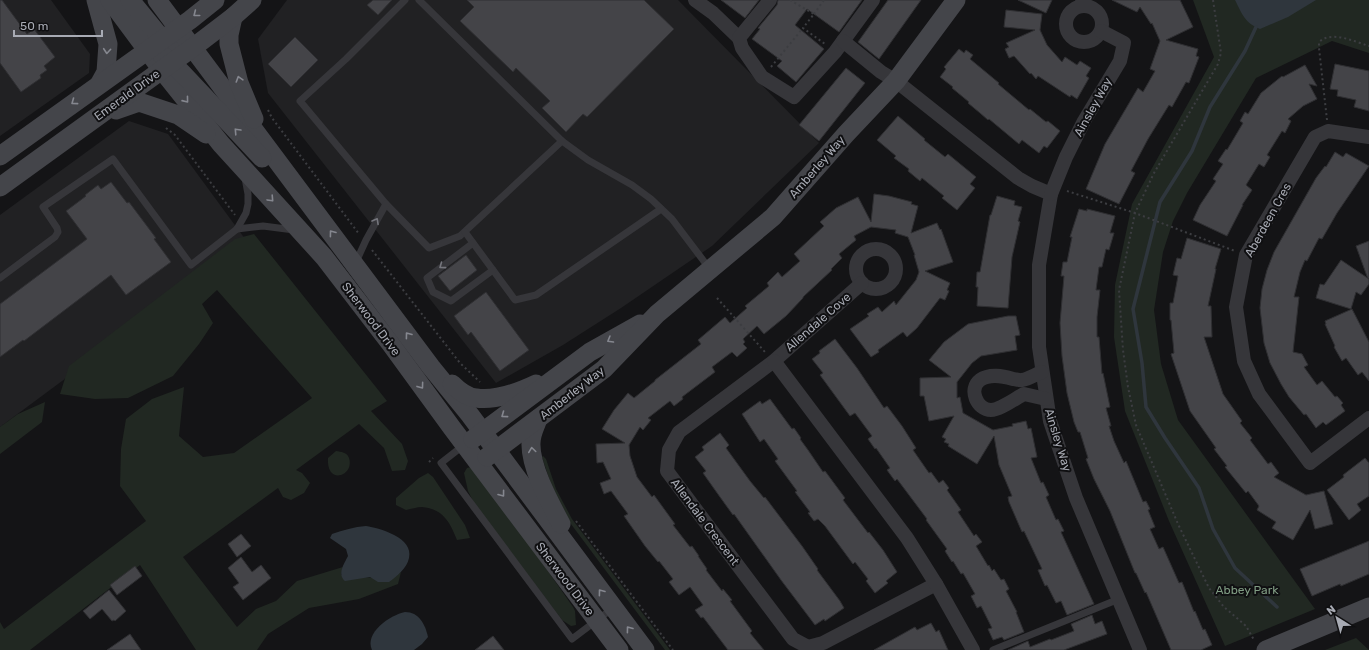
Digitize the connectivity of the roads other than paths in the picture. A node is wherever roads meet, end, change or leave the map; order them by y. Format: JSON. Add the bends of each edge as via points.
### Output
{"nodes":[{"id":1,"x":96,"y":0,"type":"edge"},
{"id":2,"x":110,"y":0,"type":"edge"},
{"id":3,"x":130,"y":0,"type":"edge"},
{"id":4,"x":157,"y":0,"type":"edge"},
{"id":5,"x":215,"y":0,"type":"edge"},
{"id":6,"x":252,"y":0,"type":"edge"},
{"id":7,"x":405,"y":0,"type":"edge"},
{"id":8,"x":419,"y":0,"type":"edge"},
{"id":9,"x":695,"y":0,"type":"edge"},
{"id":10,"x":770,"y":0,"type":"edge"},
{"id":11,"x":873,"y":0,"type":"edge"},
{"id":12,"x":956,"y":0,"type":"edge"},
{"id":13,"x":1078,"y":3,"type":"edge"},
{"id":14,"x":232,"y":17,"type":"junction"},
{"id":15,"x":1101,"y":31,"type":"junction"},
{"id":16,"x":739,"y":38,"type":"junction"},
{"id":17,"x":839,"y":47,"type":"junction"},
{"id":18,"x":193,"y":48,"type":"junction"},
{"id":19,"x":162,"y":50,"type":"junction"},
{"id":20,"x":896,"y":81,"type":"junction"},
{"id":21,"x":100,"y":84,"type":"junction"},
{"id":22,"x":93,"y":120,"type":"junction"},
{"id":23,"x":1369,"y":137,"type":"edge"},
{"id":24,"x":562,"y":141,"type":"junction"},
{"id":25,"x":263,"y":142,"type":"junction"},
{"id":26,"x":221,"y":144,"type":"junction"},
{"id":27,"x":0,"y":156,"type":"edge"},
{"id":28,"x":34,"y":161,"type":"junction"},
{"id":29,"x":244,"y":170,"type":"junction"},
{"id":30,"x":287,"y":174,"type":"junction"},
{"id":31,"x":0,"y":187,"type":"edge"},
{"id":32,"x":1051,"y":194,"type":"junction"},
{"id":33,"x":386,"y":204,"type":"junction"},
{"id":34,"x":661,"y":209,"type":"junction"},
{"id":35,"x":237,"y":229,"type":"junction"},
{"id":36,"x":301,"y":231,"type":"junction"},
{"id":37,"x":465,"y":232,"type":"junction"},
{"id":38,"x":473,"y":243,"type":"junction"},
{"id":39,"x":355,"y":264,"type":"junction"},
{"id":40,"x":493,"y":270,"type":"junction"},
{"id":41,"x":710,"y":270,"type":"junction"},
{"id":42,"x":0,"y":278,"type":"edge"},
{"id":43,"x":862,"y":283,"type":"dead end"},
{"id":44,"x":657,"y":314,"type":"junction"},
{"id":45,"x":770,"y":358,"type":"junction"},
{"id":46,"x":431,"y":367,"type":"junction"},
{"id":47,"x":1042,"y":372,"type":"junction"},
{"id":48,"x":562,"y":373,"type":"junction"},
{"id":49,"x":1046,"y":399,"type":"junction"},
{"id":50,"x":1369,"y":418,"type":"edge"},
{"id":51,"x":538,"y":419,"type":"junction"},
{"id":52,"x":482,"y":432,"type":"junction"},
{"id":53,"x":465,"y":445,"type":"junction"},
{"id":54,"x":496,"y":451,"type":"junction"},
{"id":55,"x":479,"y":463,"type":"junction"},
{"id":56,"x":588,"y":575,"type":"junction"},
{"id":57,"x":936,"y":584,"type":"junction"},
{"id":58,"x":1119,"y":599,"type":"junction"},
{"id":59,"x":1369,"y":607,"type":"edge"},
{"id":60,"x":613,"y":608,"type":"junction"},
{"id":61,"x":596,"y":620,"type":"junction"},
{"id":62,"x":1275,"y":648,"type":"edge"},
{"id":63,"x":618,"y":650,"type":"edge"},
{"id":64,"x":645,"y":650,"type":"edge"},
{"id":65,"x":973,"y":650,"type":"edge"},
{"id":66,"x":993,"y":650,"type":"edge"},
{"id":67,"x":1140,"y":650,"type":"edge"}],
"edges":[{"from":1,"to":21,"type":"main road","one_way":true,"via":[[108,44],[106,72]]},
{"from":2,"to":19,"type":"main road","name":"Sherwood Drive"},
{"from":3,"to":19,"type":"main road"},
{"from":4,"to":19,"type":"main road","name":"Sherwood Drive"},
{"from":5,"to":19,"type":"main road","name":"Emerald Drive","one_way":true},
{"from":6,"to":14,"type":"main road","name":"Emerald Drive"},
{"from":7,"to":33,"type":"lane","via":[[300,101]]},
{"from":8,"to":24,"type":"lane"},
{"from":9,"to":16,"type":"street"},
{"from":10,"to":16,"type":"street"},
{"from":11,"to":17,"type":"street"},
{"from":12,"to":20,"type":"main road","name":"Amberley Way"},
{"from":13,"to":15,"type":"street","via":[[1098,13]]},
{"from":13,"to":15,"type":"street","via":[[1065,22],[1071,38],[1088,42]]},
{"from":14,"to":18,"type":"main road","name":"Emerald Drive"},
{"from":25,"to":14,"type":"main road","one_way":true,"via":[[239,83],[229,44]]},
{"from":15,"to":32,"type":"street","name":"Ainsley Way","via":[[1124,43],[1120,61],[1081,127]]},
{"from":16,"to":17,"type":"street","via":[[742,48],[762,77],[794,97]]},
{"from":17,"to":20,"type":"street"},
{"from":18,"to":19,"type":"main road","name":"Sherwood Drive"},
{"from":18,"to":19,"type":"main road","name":"Emerald Drive"},
{"from":18,"to":25,"type":"main road","name":"Sherwood Drive"},
{"from":19,"to":21,"type":"main road","name":"Emerald Drive","via":[[129,64]]},
{"from":19,"to":22,"type":"main road","name":"Emerald Drive"},
{"from":19,"to":26,"type":"main road","name":"Sherwood Drive","one_way":true},
{"from":19,"to":28,"type":"main road"},
{"from":30,"to":19,"type":"main road","one_way":true,"via":[[260,156]]},
{"from":20,"to":32,"type":"street","via":[[1018,178]]},
{"from":20,"to":41,"type":"main road","name":"Amberley Way","via":[[773,217]]},
{"from":21,"to":27,"type":"main road","name":"Emerald Drive","one_way":true},
{"from":22,"to":26,"type":"main road","via":[[139,102],[178,115]]},
{"from":22,"to":28,"type":"main road","name":"Emerald Drive"},
{"from":23,"to":50,"type":"street","name":"Aberdeen Cres","via":[[1328,131],[1315,137],[1246,255],[1236,307],[1244,361],[1258,394],[1310,463]]},
{"from":24,"to":34,"type":"lane","via":[[588,160],[632,185]]},
{"from":24,"to":37,"type":"lane"},
{"from":25,"to":30,"type":"main road","name":"Sherwood Drive"},
{"from":26,"to":29,"type":"main road","name":"Sherwood Drive"},
{"from":28,"to":31,"type":"main road","name":"Emerald Drive"},
{"from":29,"to":35,"type":"lane","via":[[248,204]]},
{"from":29,"to":36,"type":"main road","name":"Sherwood Drive","one_way":true},
{"from":39,"to":30,"type":"main road","name":"Sherwood Drive","one_way":true},
{"from":32,"to":47,"type":"street","name":"Ainsley Way","via":[[1039,265],[1039,347]]},
{"from":33,"to":37,"type":"lane","via":[[429,248]]},
{"from":39,"to":33,"type":"lane","one_way":true},
{"from":34,"to":40,"type":"lane","via":[[536,295],[515,300]]},
{"from":34,"to":41,"type":"lane","via":[[672,219]]},
{"from":35,"to":36,"type":"lane","via":[[263,226]]},
{"from":35,"to":42,"type":"lane","via":[[191,265],[113,159],[43,207],[57,228],[55,237]]},
{"from":36,"to":53,"type":"main road","name":"Sherwood Drive","one_way":true,"via":[[324,257]]},
{"from":37,"to":38,"type":"lane"},
{"from":38,"to":40,"type":"lane"},
{"from":38,"to":40,"type":"lane","one_way":true,"via":[[427,278],[433,292],[451,302]]},
{"from":46,"to":39,"type":"main road","name":"Sherwood Drive","one_way":true},
{"from":41,"to":44,"type":"main road","name":"Amberley Way"},
{"from":43,"to":45,"type":"street","name":"Allendale Cove"},
{"from":44,"to":48,"type":"main road","name":"Amberley Way","one_way":true,"via":[[590,352]]},
{"from":44,"to":51,"type":"main road","name":"Amberley Way","via":[[604,369]]},
{"from":45,"to":57,"type":"street","via":[[907,538]]},
{"from":45,"to":57,"type":"street","name":"Allendale Crescent","via":[[679,432],[669,450],[667,471],[793,639],[808,647],[823,643]]},
{"from":46,"to":48,"type":"main road","via":[[458,390],[475,398],[504,395]]},
{"from":46,"to":52,"type":"main road","name":"Sherwood Drive"},
{"from":47,"to":49,"type":"street","name":"Ainsley Way"},
{"from":47,"to":49,"type":"street","via":[[1022,381],[998,375],[989,376],[980,380],[974,395],[979,404],[985,409],[992,410],[1024,394]]},
{"from":48,"to":52,"type":"main road","name":"Amberley Way","one_way":true},
{"from":49,"to":58,"type":"street","name":"Ainsley Way","via":[[1050,421],[1076,498]]},
{"from":51,"to":54,"type":"main road","name":"Amberley Way"},
{"from":56,"to":51,"type":"main road","one_way":true,"via":[[563,530],[536,470],[531,444],[532,433]]},
{"from":52,"to":53,"type":"main road","name":"Amberley Way"},
{"from":52,"to":54,"type":"main road","name":"Sherwood Drive"},
{"from":53,"to":55,"type":"main road","name":"Sherwood Drive"},
{"from":53,"to":61,"type":"lane","via":[[441,462],[572,639]]},
{"from":54,"to":55,"type":"main road","name":"Amberley Way"},
{"from":54,"to":56,"type":"main road","name":"Sherwood Drive"},
{"from":55,"to":61,"type":"main road","name":"Sherwood Drive","one_way":true},
{"from":60,"to":56,"type":"main road","name":"Sherwood Drive","one_way":true},
{"from":57,"to":65,"type":"street"},
{"from":58,"to":66,"type":"lane"},
{"from":58,"to":67,"type":"street","name":"Ainsley Way"},
{"from":59,"to":62,"type":"main road"},
{"from":60,"to":61,"type":"lane"},
{"from":64,"to":60,"type":"main road","name":"Sherwood Drive","one_way":true},
{"from":61,"to":63,"type":"main road","name":"Sherwood Drive"}]}
